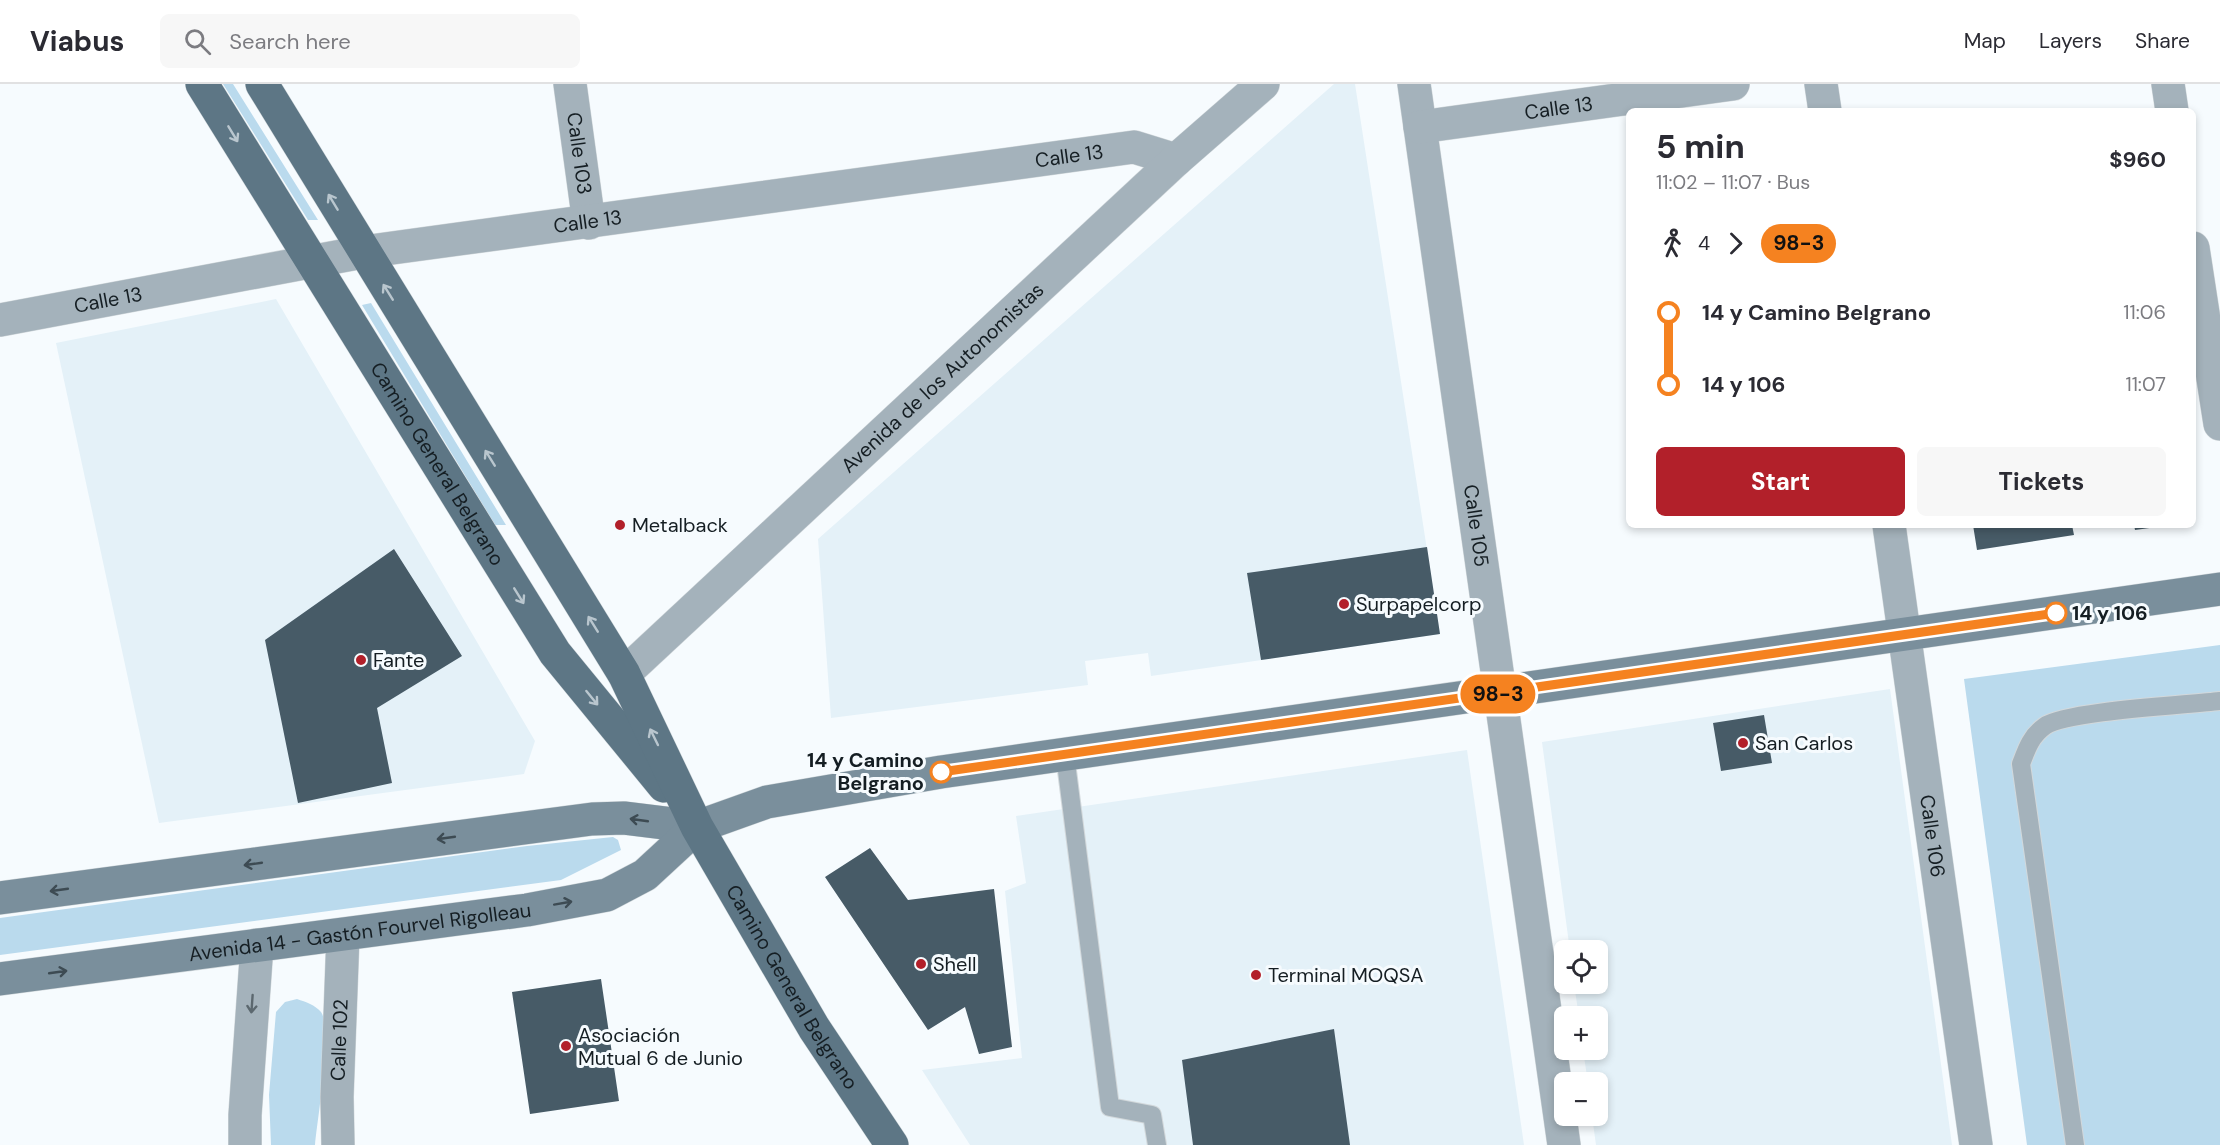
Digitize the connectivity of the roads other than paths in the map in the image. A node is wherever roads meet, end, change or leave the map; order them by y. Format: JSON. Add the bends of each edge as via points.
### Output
{"nodes":[{"id":1,"x":202,"y":84,"type":"edge"},
{"id":2,"x":262,"y":84,"type":"edge"},
{"id":3,"x":570,"y":84,"type":"edge"},
{"id":4,"x":1263,"y":84,"type":"edge"},
{"id":5,"x":1414,"y":84,"type":"edge"},
{"id":6,"x":1733,"y":84,"type":"edge"},
{"id":7,"x":1821,"y":84,"type":"edge"},
{"id":8,"x":2168,"y":84,"type":"edge"},
{"id":9,"x":1825,"y":108,"type":"edge"},
{"id":10,"x":2172,"y":108,"type":"edge"},
{"id":11,"x":1420,"y":128,"type":"junction"},
{"id":12,"x":1176,"y":160,"type":"junction"},
{"id":13,"x":589,"y":223,"type":"junction"},
{"id":14,"x":363,"y":252,"type":"junction"},
{"id":15,"x":310,"y":262,"type":"junction"},
{"id":16,"x":2196,"y":268,"type":"edge"},
{"id":17,"x":0,"y":320,"type":"edge"},
{"id":18,"x":2220,"y":424,"type":"edge"},
{"id":19,"x":1889,"y":528,"type":"edge"},
{"id":20,"x":2220,"y":589,"type":"edge"},
{"id":21,"x":1906,"y":634,"type":"junction"},
{"id":22,"x":624,"y":674,"type":"junction"},
{"id":23,"x":1501,"y":693,"type":"junction"},
{"id":24,"x":2220,"y":701,"type":"edge"},
{"id":25,"x":1065,"y":755,"type":"junction"},
{"id":26,"x":698,"y":828,"type":"junction"},
{"id":27,"x":0,"y":898,"type":"edge"},
{"id":28,"x":343,"y":935,"type":"junction"},
{"id":29,"x":257,"y":945,"type":"junction"},
{"id":30,"x":0,"y":979,"type":"edge"},
{"id":31,"x":245,"y":1145,"type":"edge"},
{"id":32,"x":338,"y":1145,"type":"edge"},
{"id":33,"x":892,"y":1145,"type":"edge"},
{"id":34,"x":1156,"y":1145,"type":"edge"},
{"id":35,"x":1564,"y":1145,"type":"edge"},
{"id":36,"x":1976,"y":1145,"type":"edge"},
{"id":37,"x":2075,"y":1145,"type":"edge"}],
"edges":[{"from":1,"to":15,"type":"main road","name":"Camino General Belgrano","one_way":true},
{"from":14,"to":2,"type":"main road","name":"Camino General Belgrano","one_way":true},
{"from":3,"to":13,"type":"street","name":"Calle 103"},
{"from":4,"to":12,"type":"street","name":"Avenida de los Autonomistas"},
{"from":5,"to":11,"type":"street","name":"Calle 105"},
{"from":6,"to":11,"type":"street","name":"Calle 13"},
{"from":7,"to":9,"type":"street"},
{"from":8,"to":10,"type":"street"},
{"from":11,"to":23,"type":"street","name":"Calle 105"},
{"from":12,"to":13,"type":"street","name":"Calle 13","via":[[1134,147]]},
{"from":12,"to":22,"type":"street","name":"Avenida de los Autonomistas"},
{"from":13,"to":14,"type":"street","name":"Calle 13"},
{"from":14,"to":15,"type":"street","name":"Calle 13"},
{"from":22,"to":14,"type":"main road","name":"Camino General Belgrano","one_way":true},
{"from":15,"to":17,"type":"street","name":"Calle 13"},
{"from":15,"to":26,"type":"main road","name":"Camino General Belgrano","one_way":true,"via":[[555,653]]},
{"from":16,"to":18,"type":"street"},
{"from":19,"to":21,"type":"street","name":"Calle 106"},
{"from":20,"to":21,"type":"main road","name":"Avenida 14 - Gastón Fourvel Rigolleau"},
{"from":21,"to":23,"type":"main road","name":"Avenida 14 - Gastón Fourvel Rigolleau"},
{"from":21,"to":36,"type":"street","name":"Calle 106"},
{"from":26,"to":22,"type":"main road","name":"Camino General Belgrano","one_way":true},
{"from":23,"to":25,"type":"main road","name":"Avenida 14 - Gastón Fourvel Rigolleau"},
{"from":23,"to":35,"type":"street","name":"Calle 105"},
{"from":24,"to":37,"type":"lane","via":[[2078,716],[2047,724],[2029,740],[2021,764]]},
{"from":25,"to":26,"type":"main road","name":"Avenida 14 - Gastón Fourvel Rigolleau","via":[[767,802]]},
{"from":25,"to":34,"type":"lane","via":[[1110,1107],[1152,1115]]},
{"from":26,"to":27,"type":"main road","name":"Avenida 14 - Gastón Fourvel Rigolleau","one_way":true,"via":[[624,818],[591,819]]},
{"from":28,"to":26,"type":"main road","name":"Avenida 14 - Gastón Fourvel Rigolleau","one_way":true,"via":[[607,895],[645,875]]},
{"from":26,"to":33,"type":"main road","name":"Camino General Belgrano","via":[[814,1028]]},
{"from":28,"to":29,"type":"main road","name":"Avenida 14 - Gastón Fourvel Rigolleau"},
{"from":28,"to":32,"type":"street","name":"Calle 102"},
{"from":30,"to":29,"type":"main road","name":"Avenida 14 - Gastón Fourvel Rigolleau","one_way":true},
{"from":29,"to":31,"type":"street","one_way":true}]}
